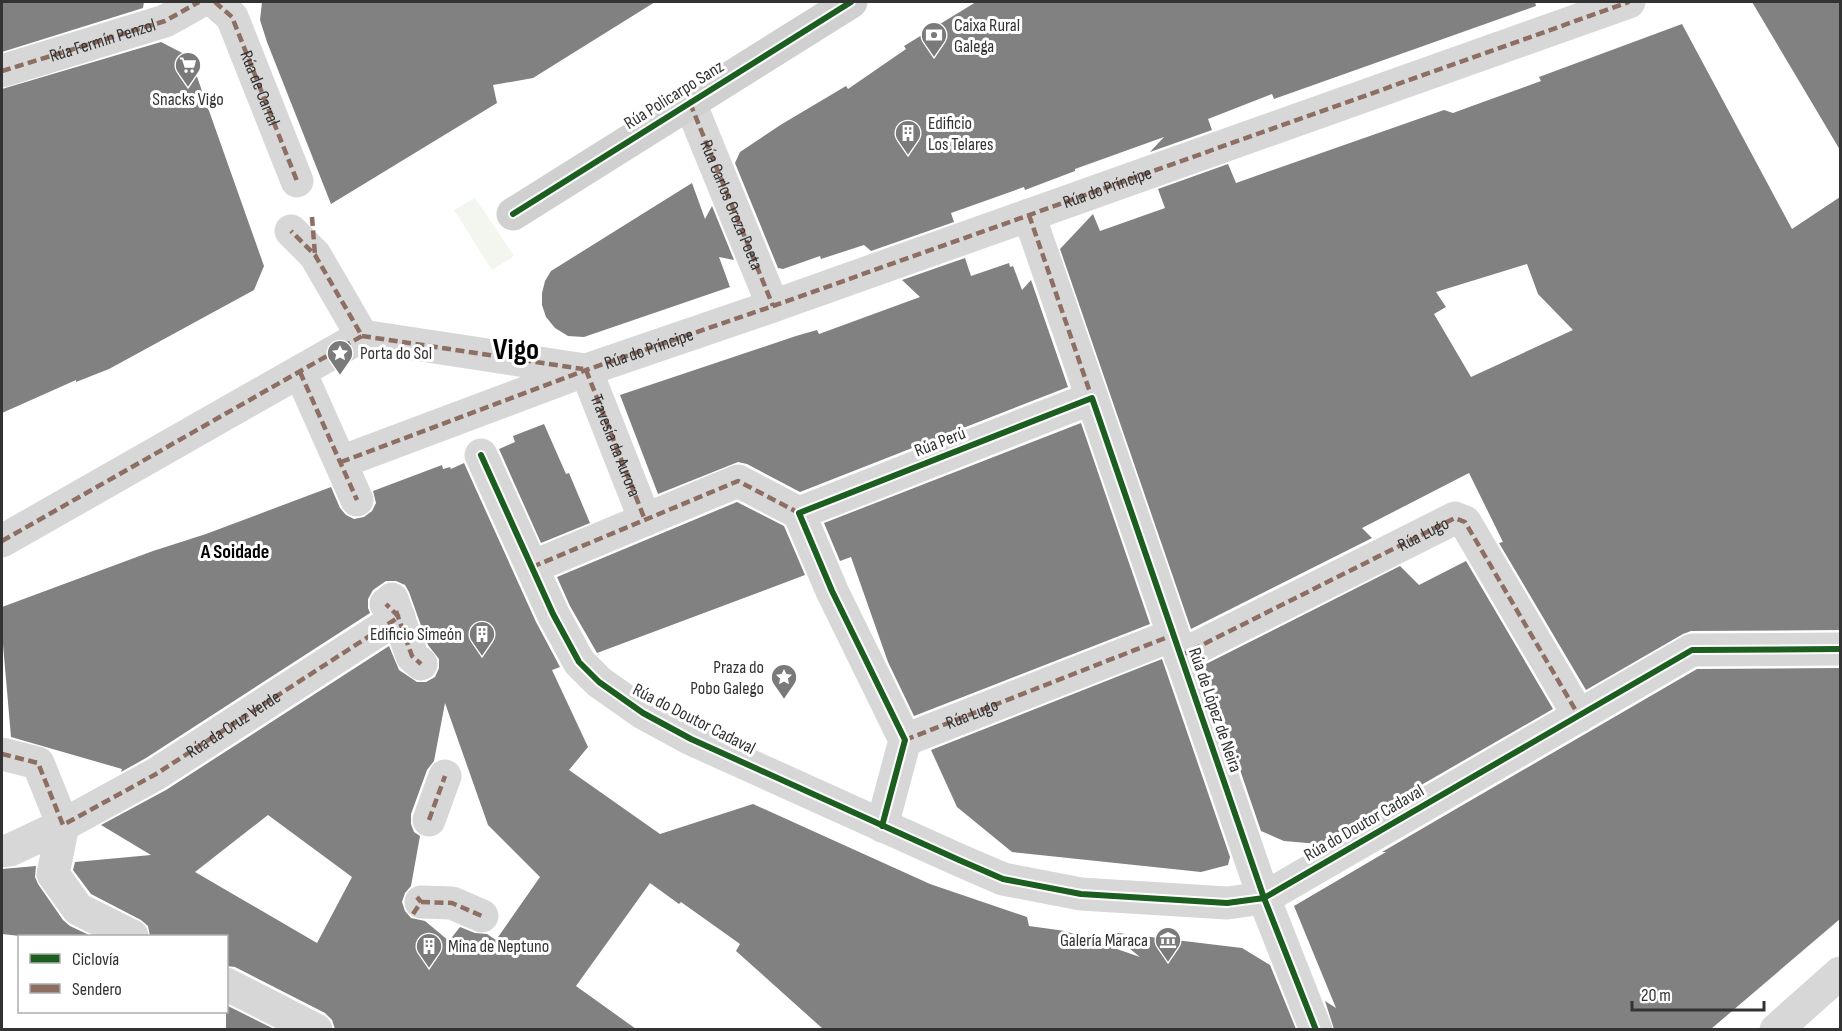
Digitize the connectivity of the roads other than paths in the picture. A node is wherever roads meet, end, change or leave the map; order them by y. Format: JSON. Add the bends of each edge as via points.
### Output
{"nodes":[{"id":1,"x":199,"y":2,"type":"edge"},
{"id":2,"x":215,"y":2,"type":"edge"},
{"id":3,"x":851,"y":2,"type":"edge"},
{"id":4,"x":1629,"y":2,"type":"edge"},
{"id":5,"x":2,"y":71,"type":"edge"},
{"id":6,"x":690,"y":103,"type":"junction"},
{"id":7,"x":297,"y":181,"type":"dead end"},
{"id":8,"x":513,"y":214,"type":"dead end"},
{"id":9,"x":1029,"y":215,"type":"junction"},
{"id":10,"x":302,"y":224,"type":"dead end"},
{"id":11,"x":773,"y":306,"type":"junction"},
{"id":12,"x":362,"y":336,"type":"junction"},
{"id":13,"x":586,"y":370,"type":"junction"},
{"id":14,"x":300,"y":372,"type":"junction"},
{"id":15,"x":1092,"y":398,"type":"junction"},
{"id":16,"x":481,"y":455,"type":"dead end"},
{"id":17,"x":800,"y":513,"type":"junction"},
{"id":18,"x":645,"y":520,"type":"junction"},
{"id":19,"x":2,"y":541,"type":"edge"},
{"id":20,"x":532,"y":567,"type":"junction"},
{"id":21,"x":1176,"y":646,"type":"junction"},
{"id":22,"x":1840,"y":649,"type":"edge"},
{"id":23,"x":415,"y":663,"type":"dead end"},
{"id":24,"x":1579,"y":716,"type":"junction"},
{"id":25,"x":905,"y":740,"type":"junction"},
{"id":26,"x":2,"y":753,"type":"edge"},
{"id":27,"x":63,"y":825,"type":"junction"},
{"id":28,"x":882,"y":826,"type":"junction"},
{"id":29,"x":2,"y":851,"type":"edge"},
{"id":30,"x":1264,"y":898,"type":"junction"},
{"id":31,"x":419,"y":902,"type":"dead end"},
{"id":32,"x":482,"y":916,"type":"dead end"},
{"id":33,"x":130,"y":935,"type":"edge"},
{"id":34,"x":1840,"y":973,"type":"edge"},
{"id":35,"x":228,"y":985,"type":"edge"},
{"id":36,"x":316,"y":1029,"type":"edge"},
{"id":37,"x":1316,"y":1029,"type":"edge"},
{"id":38,"x":1776,"y":1029,"type":"edge"}],
"edges":[{"from":1,"to":5,"type":"street","name":"Rúa Fermín Penzol","via":[[165,21]]},
{"from":2,"to":7,"type":"street","name":"Rúa de Carral","via":[[232,17]]},
{"from":3,"to":6,"type":"main road","name":"Rúa Policarpo Sanz"},
{"from":4,"to":9,"type":"street","name":"Rúa do Príncipe"},
{"from":6,"to":8,"type":"main road","name":"Rúa Policarpo Sanz"},
{"from":6,"to":11,"type":"street","name":"Rúa Carlos Oroza Poeta"},
{"from":9,"to":11,"type":"street","name":"Rúa do Príncipe"},
{"from":9,"to":15,"type":"street","name":"Rúa de López de Neira"},
{"from":10,"to":12,"type":"street","via":[[315,255]]},
{"from":11,"to":13,"type":"street","name":"Rúa do Príncipe"},
{"from":12,"to":13,"type":"street"},
{"from":12,"to":14,"type":"street"},
{"from":13,"to":14,"type":"street","name":"Rúa do Príncipe","via":[[349,485]]},
{"from":13,"to":18,"type":"street","name":"Travesía da Aurora"},
{"from":14,"to":19,"type":"street"},
{"from":15,"to":17,"type":"street","name":"Rúa Perú"},
{"from":15,"to":21,"type":"street","name":"Rúa de López de Neira"},
{"from":16,"to":20,"type":"street","name":"Rúa do Doutor Cadaval"},
{"from":17,"to":18,"type":"street","name":"Travesía da Aurora","via":[[738,481]]},
{"from":17,"to":25,"type":"street","via":[[832,591]]},
{"from":18,"to":20,"type":"street","name":"Travesía da Aurora"},
{"from":20,"to":28,"type":"street","name":"Rúa do Doutor Cadaval","via":[[579,662],[598,682],[691,739]]},
{"from":21,"to":24,"type":"street","name":"Rúa Lugo","via":[[1455,518],[1465,522]]},
{"from":21,"to":25,"type":"street","name":"Rúa Lugo"},
{"from":21,"to":30,"type":"street","name":"Rúa de López de Neira"},
{"from":22,"to":24,"type":"street","name":"Rúa do Doutor Cadaval","via":[[1692,650]]},
{"from":23,"to":27,"type":"street","name":"Rúa da Cruz Verde","via":[[392,607],[156,774]]},
{"from":24,"to":30,"type":"street","name":"Rúa do Doutor Cadaval"},
{"from":25,"to":28,"type":"street"},
{"from":26,"to":27,"type":"street","via":[[38,763]]},
{"from":27,"to":29,"type":"street","name":"Rúa da Cruz Verde"},
{"from":27,"to":33,"type":"street","via":[[53,874],[78,909]]},
{"from":28,"to":30,"type":"street","name":"Rúa do Doutor Cadaval","via":[[1004,879],[1080,894],[1227,903]]},
{"from":30,"to":37,"type":"street","name":"Rúa de López de Neira"},
{"from":31,"to":32,"type":"street","via":[[452,903]]},
{"from":34,"to":38,"type":"street"},
{"from":35,"to":36,"type":"street"}]}
